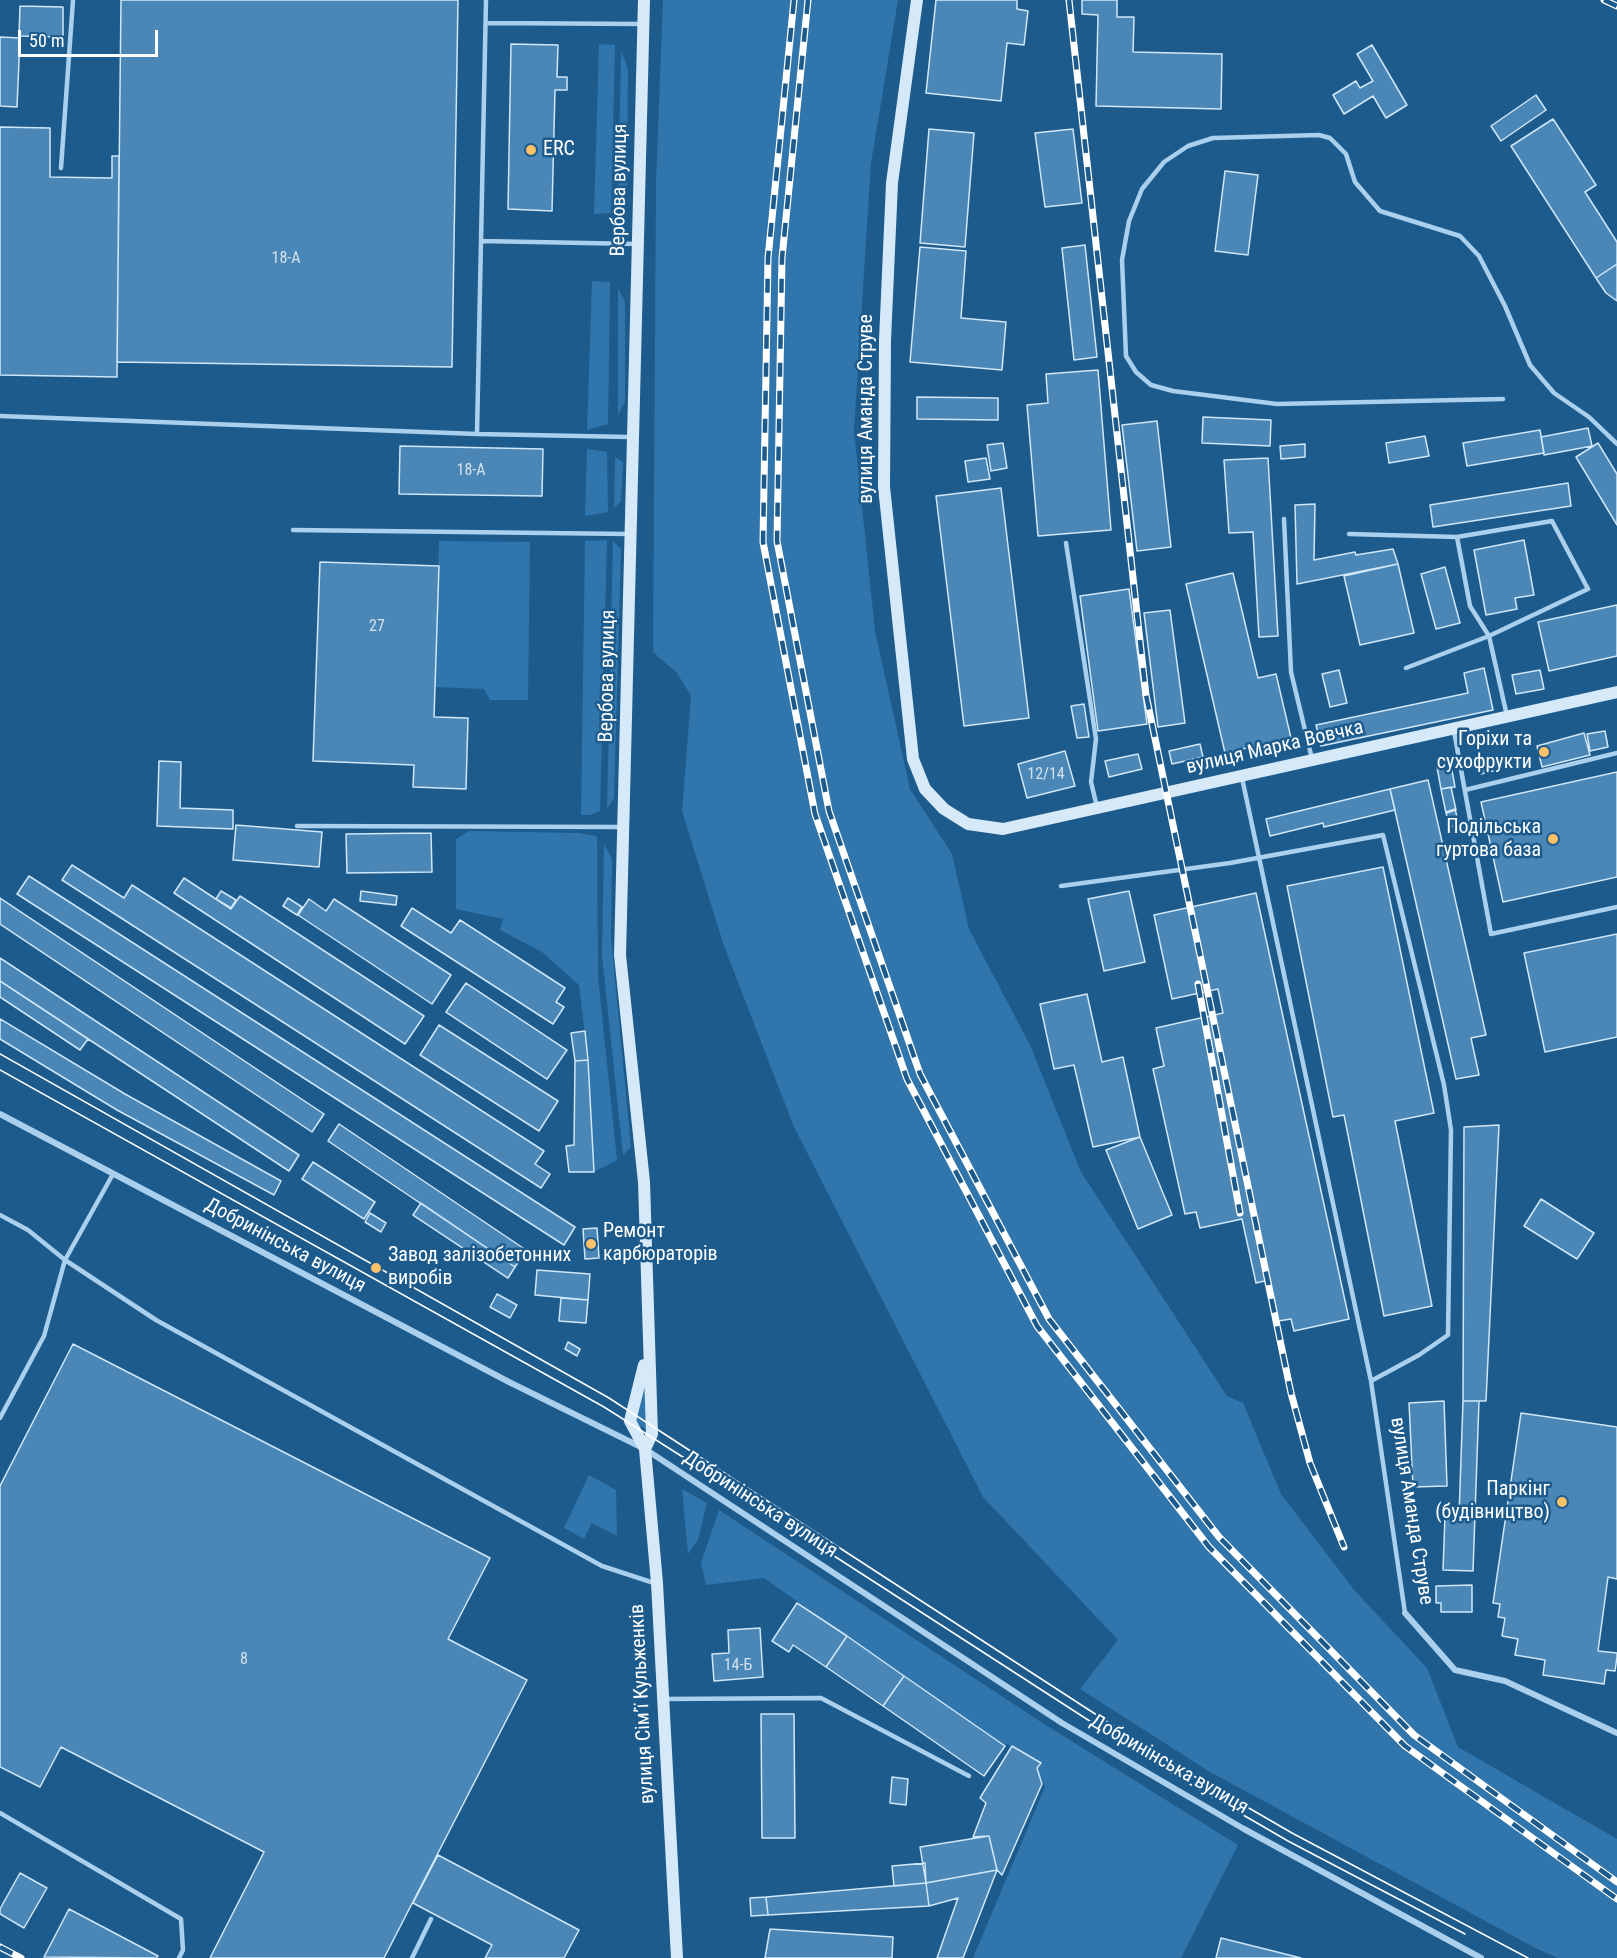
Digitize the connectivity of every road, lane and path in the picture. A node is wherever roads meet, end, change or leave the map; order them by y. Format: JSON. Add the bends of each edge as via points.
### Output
{"nodes":[{"id":1,"x":73,"y":0,"type":"edge"},
{"id":2,"x":486,"y":0,"type":"edge"},
{"id":3,"x":644,"y":0,"type":"edge"},
{"id":4,"x":917,"y":0,"type":"edge"},
{"id":5,"x":486,"y":22,"type":"junction"},
{"id":6,"x":643,"y":24,"type":"junction"},
{"id":7,"x":61,"y":168,"type":"dead end"},
{"id":8,"x":481,"y":241,"type":"junction"},
{"id":9,"x":638,"y":244,"type":"junction"},
{"id":10,"x":1503,"y":399,"type":"dead end"},
{"id":11,"x":0,"y":416,"type":"edge"},
{"id":12,"x":477,"y":434,"type":"junction"},
{"id":13,"x":633,"y":437,"type":"junction"},
{"id":14,"x":1617,"y":444,"type":"edge"},
{"id":15,"x":1284,"y":519,"type":"dead end"},
{"id":16,"x":292,"y":530,"type":"dead end"},
{"id":17,"x":631,"y":534,"type":"junction"},
{"id":18,"x":1349,"y":534,"type":"dead end"},
{"id":19,"x":1457,"y":537,"type":"junction"},
{"id":20,"x":1066,"y":543,"type":"dead end"},
{"id":21,"x":1489,"y":636,"type":"junction"},
{"id":22,"x":1406,"y":668,"type":"dead end"},
{"id":23,"x":1617,"y":692,"type":"edge"},
{"id":24,"x":1507,"y":716,"type":"junction"},
{"id":25,"x":1453,"y":728,"type":"junction"},
{"id":26,"x":1617,"y":753,"type":"edge"},
{"id":27,"x":1312,"y":759,"type":"junction"},
{"id":28,"x":1241,"y":776,"type":"junction"},
{"id":29,"x":1465,"y":790,"type":"junction"},
{"id":30,"x":1097,"y":808,"type":"junction"},
{"id":31,"x":944,"y":809,"type":"joint"},
{"id":32,"x":297,"y":826,"type":"dead end"},
{"id":33,"x":624,"y":827,"type":"junction"},
{"id":34,"x":1259,"y":858,"type":"junction"},
{"id":35,"x":1061,"y":886,"type":"dead end"},
{"id":36,"x":1617,"y":907,"type":"edge"},
{"id":37,"x":0,"y":1114,"type":"edge"},
{"id":38,"x":113,"y":1174,"type":"junction"},
{"id":39,"x":0,"y":1215,"type":"edge"},
{"id":40,"x":65,"y":1260,"type":"junction"},
{"id":41,"x":647,"y":1352,"type":"junction"},
{"id":42,"x":1371,"y":1381,"type":"junction"},
{"id":43,"x":0,"y":1418,"type":"edge"},
{"id":44,"x":645,"y":1449,"type":"junction"},
{"id":45,"x":657,"y":1583,"type":"junction"},
{"id":46,"x":1405,"y":1613,"type":"joint"},
{"id":47,"x":662,"y":1699,"type":"junction"},
{"id":48,"x":1617,"y":1733,"type":"edge"},
{"id":49,"x":969,"y":1776,"type":"dead end"},
{"id":50,"x":0,"y":1813,"type":"edge"},
{"id":51,"x":431,"y":1919,"type":"dead end"},
{"id":52,"x":179,"y":1958,"type":"edge"},
{"id":53,"x":412,"y":1958,"type":"edge"},
{"id":54,"x":677,"y":1958,"type":"edge"},
{"id":55,"x":1481,"y":1958,"type":"edge"}],
"edges":[{"from":1,"to":7,"type":"lane"},
{"from":2,"to":5,"type":"lane"},
{"from":3,"to":6,"type":"main road","name":"Вербова вулиця"},
{"from":4,"to":31,"type":"main road","name":"вулиця Аманда Струве","via":[[892,183],[884,487],[913,759],[925,789]]},
{"from":5,"to":6,"type":"lane"},
{"from":5,"to":8,"type":"lane"},
{"from":6,"to":9,"type":"main road","name":"Вербова вулиця"},
{"from":8,"to":9,"type":"lane"},
{"from":8,"to":12,"type":"lane"},
{"from":9,"to":13,"type":"main road","name":"Вербова вулиця"},
{"from":10,"to":14,"type":"lane","via":[[1277,404],[1151,385],[1126,356],[1122,260],[1129,221],[1142,189],[1164,162],[1188,146],[1213,138],[1330,138],[1346,154],[1355,182],[1380,211],[1460,236],[1479,256],[1530,365],[1554,393],[1589,417]]},
{"from":11,"to":12,"type":"lane"},
{"from":12,"to":13,"type":"lane"},
{"from":13,"to":17,"type":"main road","name":"Вербова вулиця"},
{"from":15,"to":27,"type":"lane","via":[[1291,672]]},
{"from":16,"to":17,"type":"lane"},
{"from":17,"to":33,"type":"main road","name":"Вербова вулиця"},
{"from":18,"to":19,"type":"lane"},
{"from":19,"to":21,"type":"lane","via":[[1470,606]]},
{"from":19,"to":21,"type":"lane","via":[[1552,521],[1588,589]]},
{"from":20,"to":30,"type":"lane","via":[[1096,739],[1092,782]]},
{"from":21,"to":22,"type":"lane"},
{"from":21,"to":24,"type":"lane"},
{"from":23,"to":24,"type":"main road","name":"вулиця Марка Вовчка"},
{"from":24,"to":25,"type":"main road","name":"вулиця Марка Вовчка"},
{"from":25,"to":27,"type":"main road","name":"вулиця Марка Вовчка"},
{"from":25,"to":29,"type":"lane"},
{"from":26,"to":29,"type":"lane"},
{"from":27,"to":28,"type":"main road","name":"вулиця Марка Вовчка"},
{"from":28,"to":30,"type":"main road","name":"вулиця Марка Вовчка"},
{"from":28,"to":34,"type":"lane","name":"вулиця Аманда Струве"},
{"from":29,"to":36,"type":"lane","via":[[1491,934]]},
{"from":30,"to":31,"type":"main road","name":"вулиця Марка Вовчка","via":[[1003,829],[968,824]]},
{"from":32,"to":33,"type":"lane"},
{"from":33,"to":41,"type":"main road","name":"Вербова вулиця","via":[[620,955],[644,1182]]},
{"from":34,"to":35,"type":"lane"},
{"from":34,"to":42,"type":"lane","name":"вулиця Аманда Струве"},
{"from":34,"to":42,"type":"lane","via":[[1383,835],[1444,1085],[1450,1130],[1448,1335]]},
{"from":37,"to":38,"type":"street","name":"Добринінська вулиця"},
{"from":38,"to":40,"type":"lane"},
{"from":38,"to":44,"type":"street","name":"Добринінська вулиця"},
{"from":39,"to":40,"type":"lane","via":[[28,1230]]},
{"from":40,"to":43,"type":"lane","via":[[44,1335]]},
{"from":40,"to":45,"type":"lane","via":[[156,1320],[602,1566]]},
{"from":41,"to":44,"type":"main road","name":"Вербова вулиця","via":[[651,1434]]},
{"from":41,"to":44,"type":"main road","name":"Вербова вулиця","via":[[630,1421]]},
{"from":42,"to":46,"type":"lane","name":"вулиця Аманда Струве"},
{"from":44,"to":45,"type":"main road","name":"вулиця Сімʼї Кульженків"},
{"from":44,"to":55,"type":"street","name":"Добринінська вулиця","via":[[1062,1723],[1244,1829]]},
{"from":45,"to":47,"type":"main road","name":"вулиця Сімʼї Кульженків"},
{"from":46,"to":48,"type":"street","name":"вулиця Аманда Струве","via":[[1455,1670],[1505,1681]]},
{"from":47,"to":49,"type":"lane","via":[[820,1698]]},
{"from":47,"to":54,"type":"main road","name":"вулиця Сімʼї Кульженків"},
{"from":50,"to":52,"type":"lane","via":[[181,1919],[183,1950]]},
{"from":51,"to":53,"type":"lane"}]}
